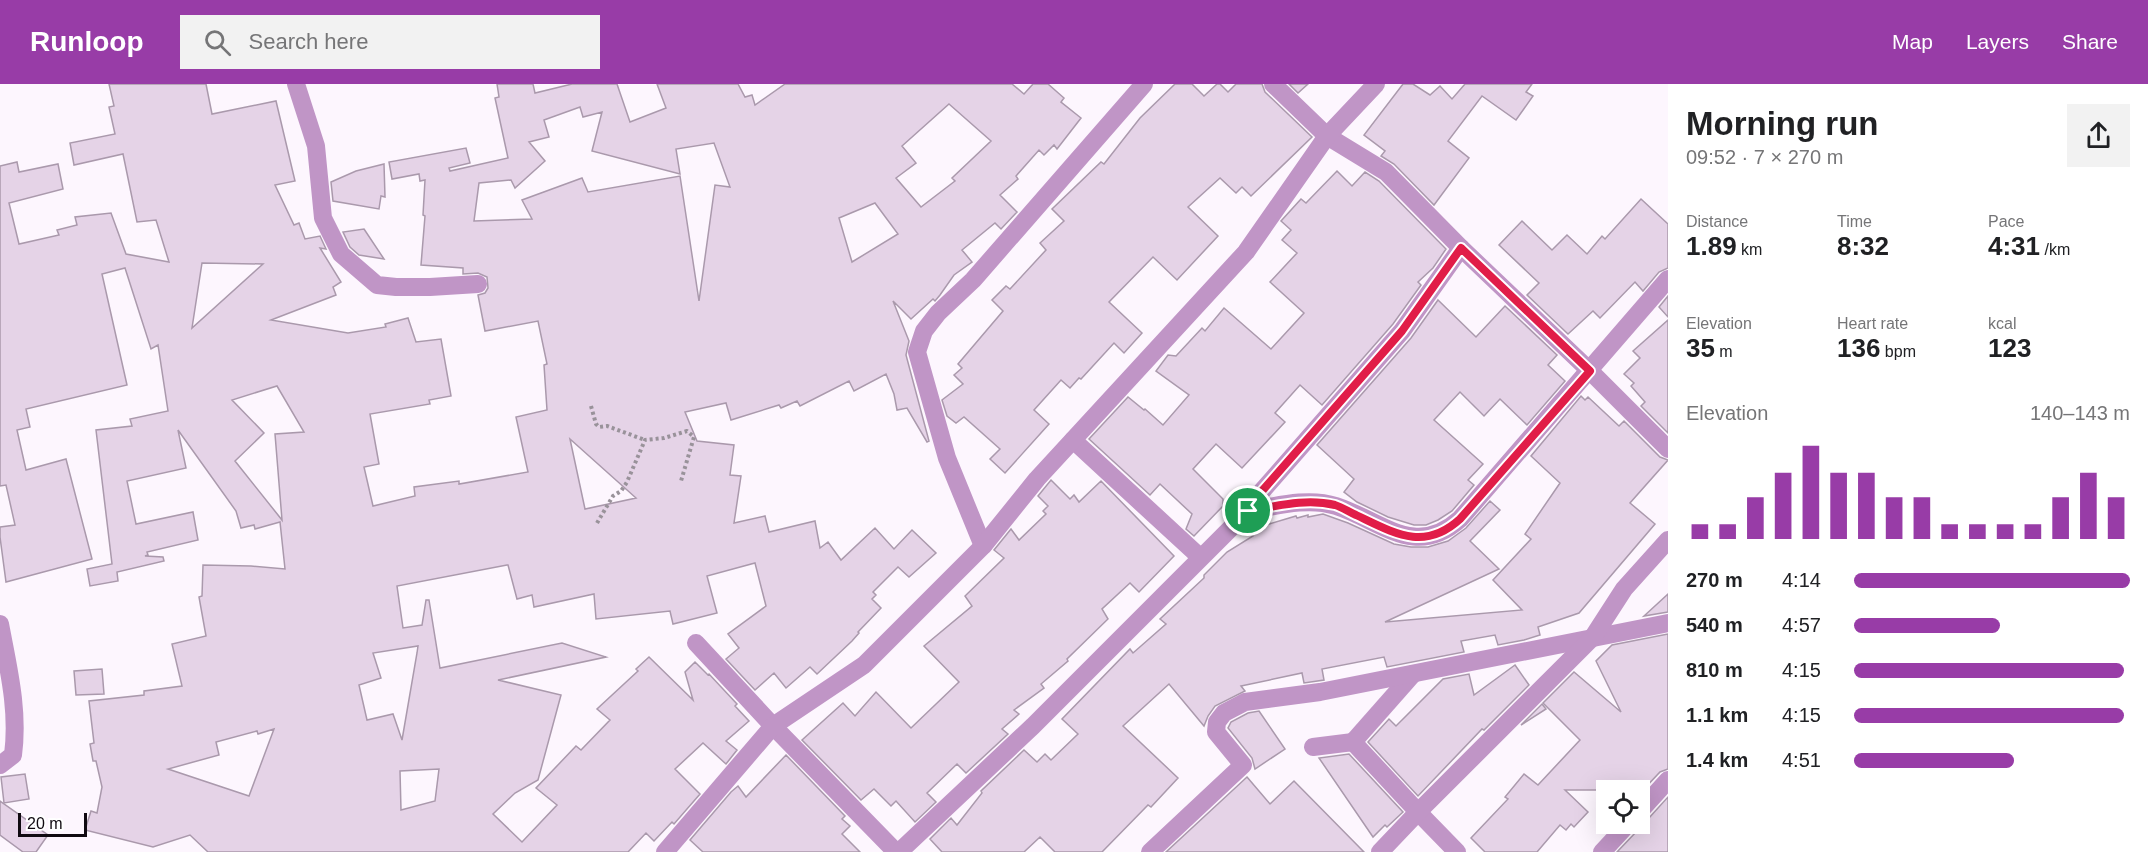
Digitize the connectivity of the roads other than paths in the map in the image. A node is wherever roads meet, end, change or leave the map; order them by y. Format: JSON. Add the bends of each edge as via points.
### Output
{"nodes":[{"id":1,"x":296,"y":84,"type":"edge"},
{"id":2,"x":1144,"y":84,"type":"edge"},
{"id":3,"x":1273,"y":84,"type":"edge"},
{"id":4,"x":1376,"y":84,"type":"edge"},
{"id":5,"x":1326,"y":136,"type":"junction"},
{"id":6,"x":1461,"y":248,"type":"junction"},
{"id":7,"x":1668,"y":279,"type":"edge"},
{"id":8,"x":478,"y":284,"type":"dead end"},
{"id":9,"x":1590,"y":371,"type":"junction"},
{"id":10,"x":1073,"y":440,"type":"junction"},
{"id":11,"x":1668,"y":449,"type":"edge"},
{"id":12,"x":1248,"y":511,"type":"junction"},
{"id":13,"x":1668,"y":540,"type":"edge"},
{"id":14,"x":983,"y":546,"type":"junction"},
{"id":15,"x":1200,"y":557,"type":"junction"},
{"id":16,"x":1668,"y":623,"type":"edge"},
{"id":17,"x":0,"y":624,"type":"edge"},
{"id":18,"x":1593,"y":638,"type":"junction"},
{"id":19,"x":696,"y":643,"type":"dead end"},
{"id":20,"x":1413,"y":674,"type":"junction"},
{"id":21,"x":773,"y":726,"type":"junction"},
{"id":22,"x":1353,"y":742,"type":"junction"},
{"id":23,"x":1312,"y":747,"type":"dead end"},
{"id":24,"x":0,"y":765,"type":"edge"},
{"id":25,"x":1668,"y":780,"type":"edge"},
{"id":26,"x":1650,"y":800,"type":"edge"},
{"id":27,"x":1418,"y":812,"type":"junction"},
{"id":28,"x":1619,"y":834,"type":"edge"},
{"id":29,"x":665,"y":852,"type":"edge"},
{"id":30,"x":897,"y":852,"type":"edge"},
{"id":31,"x":1150,"y":852,"type":"edge"},
{"id":32,"x":1380,"y":852,"type":"edge"},
{"id":33,"x":1457,"y":852,"type":"edge"},
{"id":34,"x":1602,"y":852,"type":"edge"}],
"edges":[{"from":1,"to":8,"type":"street","via":[[316,146],[323,218],[341,254],[377,285]]},
{"from":2,"to":14,"type":"street","via":[[924,331],[917,352],[947,458]]},
{"from":3,"to":5,"type":"street"},
{"from":4,"to":5,"type":"street"},
{"from":5,"to":6,"type":"street","via":[[1386,172]]},
{"from":5,"to":10,"type":"street","via":[[1246,252]]},
{"from":6,"to":9,"type":"street"},
{"from":6,"to":12,"type":"street","via":[[1402,331]]},
{"from":7,"to":9,"type":"street"},
{"from":9,"to":11,"type":"street"},
{"from":9,"to":12,"type":"street","via":[[1448,530],[1414,538],[1335,506],[1305,502]]},
{"from":10,"to":14,"type":"street"},
{"from":10,"to":15,"type":"street"},
{"from":12,"to":15,"type":"street"},
{"from":13,"to":18,"type":"street","via":[[1624,589]]},
{"from":14,"to":21,"type":"street","via":[[864,665]]},
{"from":15,"to":30,"type":"street","via":[[1033,726]]},
{"from":16,"to":18,"type":"street"},
{"from":17,"to":24,"type":"street","via":[[16,730],[13,755]]},
{"from":18,"to":20,"type":"street"},
{"from":18,"to":27,"type":"street"},
{"from":19,"to":21,"type":"street"},
{"from":20,"to":22,"type":"street"},
{"from":20,"to":31,"type":"street","via":[[1245,702],[1224,713],[1216,732],[1243,765]]},
{"from":21,"to":29,"type":"street"},
{"from":21,"to":30,"type":"street"},
{"from":22,"to":23,"type":"street"},
{"from":22,"to":27,"type":"street"},
{"from":25,"to":26,"type":"street"},
{"from":27,"to":32,"type":"street"},
{"from":27,"to":33,"type":"street"},
{"from":28,"to":34,"type":"street"}]}
